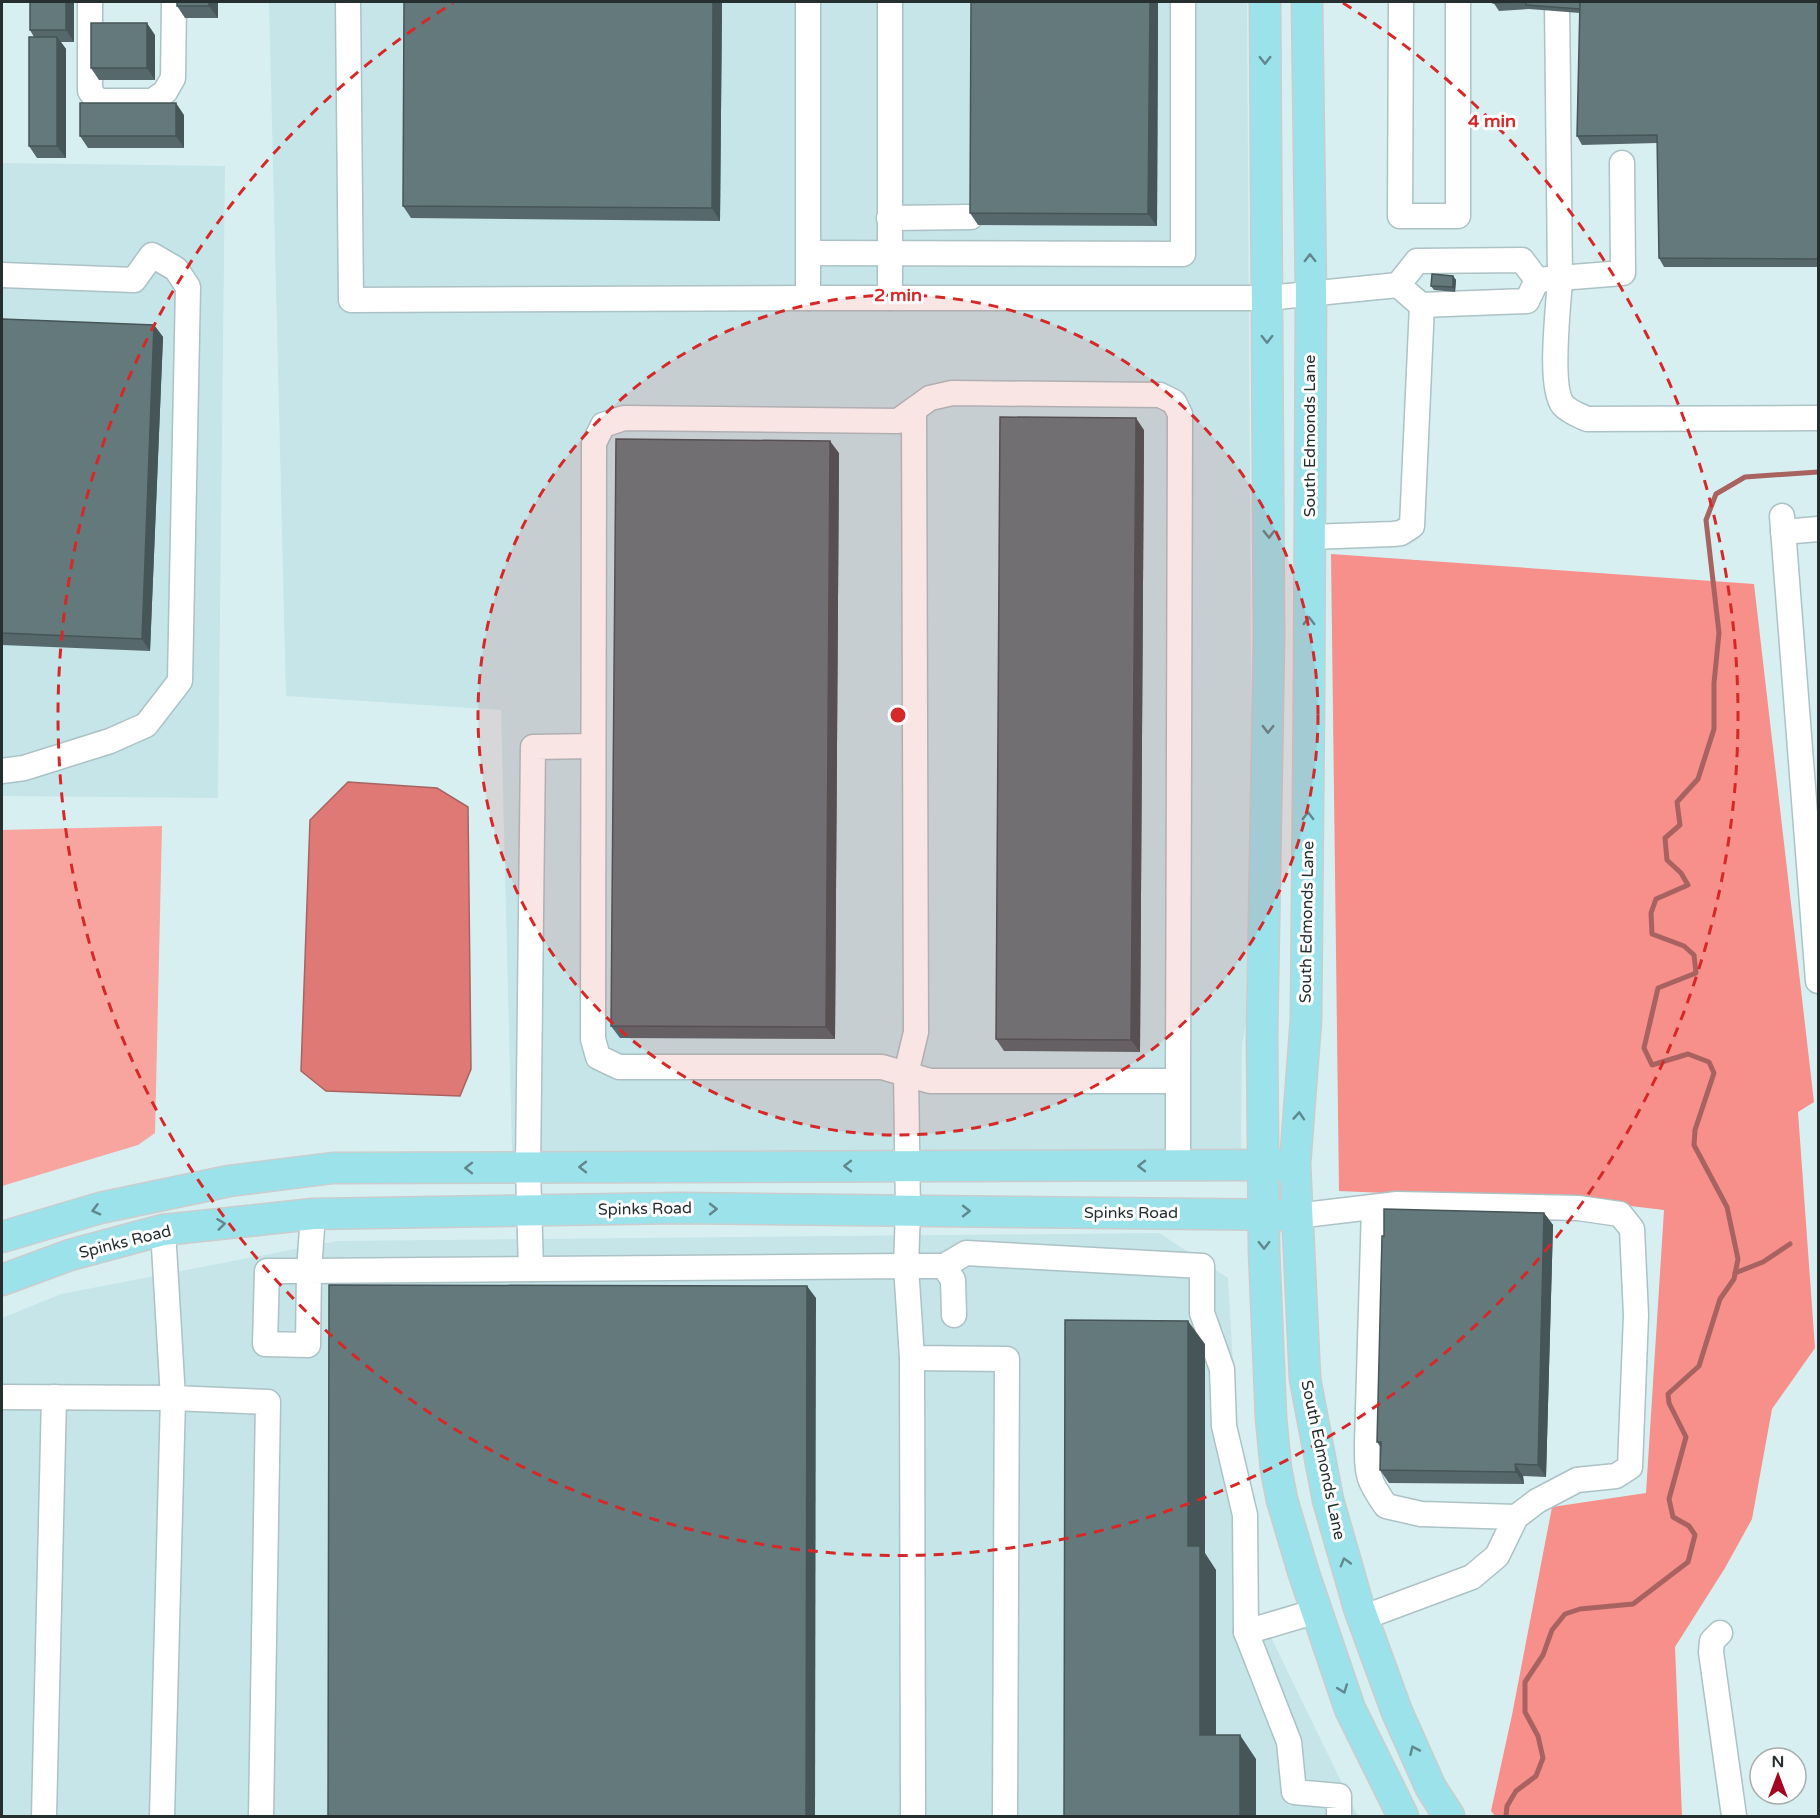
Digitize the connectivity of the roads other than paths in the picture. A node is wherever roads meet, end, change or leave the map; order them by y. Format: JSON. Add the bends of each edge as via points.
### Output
{"nodes":[{"id":1,"x":90,"y":2,"type":"edge"},
{"id":2,"x":174,"y":2,"type":"edge"},
{"id":3,"x":348,"y":2,"type":"edge"},
{"id":4,"x":808,"y":2,"type":"edge"},
{"id":5,"x":890,"y":2,"type":"edge"},
{"id":6,"x":1183,"y":2,"type":"edge"},
{"id":7,"x":1266,"y":2,"type":"edge"},
{"id":8,"x":1307,"y":2,"type":"edge"},
{"id":9,"x":1401,"y":2,"type":"edge"},
{"id":10,"x":1458,"y":2,"type":"edge"},
{"id":11,"x":1557,"y":2,"type":"edge"},
{"id":12,"x":1622,"y":163,"type":"dead end"},
{"id":13,"x":971,"y":217,"type":"edge"},
{"id":14,"x":890,"y":218,"type":"junction"},
{"id":15,"x":809,"y":253,"type":"junction"},
{"id":16,"x":890,"y":253,"type":"junction"},
{"id":17,"x":2,"y":275,"type":"edge"},
{"id":18,"x":1548,"y":279,"type":"junction"},
{"id":19,"x":1398,"y":285,"type":"junction"},
{"id":20,"x":1311,"y":294,"type":"junction"},
{"id":21,"x":808,"y":298,"type":"junction"},
{"id":22,"x":890,"y":298,"type":"junction"},
{"id":23,"x":1267,"y":298,"type":"junction"},
{"id":24,"x":1422,"y":305,"type":"junction"},
{"id":25,"x":914,"y":410,"type":"junction"},
{"id":26,"x":1818,"y":418,"type":"edge"},
{"id":27,"x":1268,"y":498,"type":"junction"},
{"id":28,"x":1310,"y":522,"type":"junction"},
{"id":29,"x":1818,"y":529,"type":"edge"},
{"id":30,"x":593,"y":746,"type":"junction"},
{"id":31,"x":2,"y":771,"type":"edge"},
{"id":32,"x":1818,"y":981,"type":"edge"},
{"id":33,"x":906,"y":1074,"type":"junction"},
{"id":34,"x":1178,"y":1081,"type":"junction"},
{"id":35,"x":1295,"y":1164,"type":"junction"},
{"id":36,"x":906,"y":1166,"type":"junction"},
{"id":37,"x":1178,"y":1166,"type":"junction"},
{"id":38,"x":1263,"y":1166,"type":"junction"},
{"id":39,"x":528,"y":1168,"type":"junction"},
{"id":40,"x":153,"y":1197,"type":"junction"},
{"id":41,"x":1374,"y":1207,"type":"junction"},
{"id":42,"x":529,"y":1210,"type":"junction"},
{"id":43,"x":908,"y":1211,"type":"junction"},
{"id":44,"x":314,"y":1214,"type":"junction"},
{"id":45,"x":1264,"y":1214,"type":"junction"},
{"id":46,"x":1296,"y":1216,"type":"junction"},
{"id":47,"x":163,"y":1230,"type":"junction"},
{"id":48,"x":2,"y":1237,"type":"edge"},
{"id":49,"x":906,"y":1266,"type":"junction"},
{"id":50,"x":944,"y":1266,"type":"junction"},
{"id":51,"x":531,"y":1269,"type":"junction"},
{"id":52,"x":2,"y":1280,"type":"edge"},
{"id":53,"x":954,"y":1315,"type":"dead end"},
{"id":54,"x":912,"y":1358,"type":"junction"},
{"id":55,"x":2,"y":1396,"type":"edge"},
{"id":56,"x":54,"y":1397,"type":"junction"},
{"id":57,"x":173,"y":1398,"type":"junction"},
{"id":58,"x":1516,"y":1517,"type":"junction"},
{"id":59,"x":1317,"y":1611,"type":"junction"},
{"id":60,"x":1362,"y":1618,"type":"junction"},
{"id":61,"x":1246,"y":1632,"type":"junction"},
{"id":62,"x":1720,"y":1633,"type":"dead end"},
{"id":63,"x":1397,"y":1712,"type":"junction"},
{"id":64,"x":44,"y":1816,"type":"edge"},
{"id":65,"x":162,"y":1816,"type":"edge"},
{"id":66,"x":261,"y":1816,"type":"edge"},
{"id":67,"x":913,"y":1816,"type":"edge"},
{"id":68,"x":1005,"y":1816,"type":"edge"},
{"id":69,"x":1339,"y":1816,"type":"edge"},
{"id":70,"x":1403,"y":1816,"type":"edge"},
{"id":71,"x":1449,"y":1816,"type":"edge"},
{"id":72,"x":1734,"y":1816,"type":"edge"}],
"edges":[{"from":1,"to":2,"type":"street","via":[[90,91],[98,101],[152,101],[165,92],[173,78]]},
{"from":3,"to":21,"type":"street","via":[[351,300]]},
{"from":4,"to":15,"type":"street"},
{"from":5,"to":14,"type":"street"},
{"from":6,"to":16,"type":"street","via":[[1183,254]]},
{"from":7,"to":23,"type":"main road","one_way":true},
{"from":20,"to":8,"type":"main road","name":"South Edmonds Lane","one_way":true},
{"from":9,"to":10,"type":"street","via":[[1400,216],[1458,216]]},
{"from":11,"to":18,"type":"street"},
{"from":12,"to":18,"type":"street","via":[[1623,273]]},
{"from":13,"to":14,"type":"street"},
{"from":14,"to":16,"type":"street"},
{"from":15,"to":16,"type":"street"},
{"from":15,"to":21,"type":"street"},
{"from":16,"to":22,"type":"street"},
{"from":17,"to":31,"type":"street","via":[[134,280],[152,255],[176,268],[188,287],[180,681],[146,725],[24,768]]},
{"from":18,"to":19,"type":"street","via":[[1522,260],[1417,261]]},
{"from":18,"to":24,"type":"street","via":[[1527,301]]},
{"from":18,"to":26,"type":"street","via":[[1554,380],[1562,403],[1571,411],[1587,419]]},
{"from":19,"to":20,"type":"street"},
{"from":19,"to":24,"type":"street"},
{"from":20,"to":23,"type":"street"},
{"from":20,"to":28,"type":"main road","name":"South Edmonds Lane"},
{"from":21,"to":22,"type":"street"},
{"from":22,"to":23,"type":"street"},
{"from":23,"to":27,"type":"main road","one_way":true},
{"from":24,"to":28,"type":"street","via":[[1412,526],[1393,534]]},
{"from":25,"to":30,"type":"street","via":[[898,421],[624,418],[603,425],[594,443]]},
{"from":25,"to":33,"type":"street","via":[[916,1032]]},
{"from":25,"to":34,"type":"street","via":[[930,398],[952,393],[1160,395],[1174,402],[1180,414]]},
{"from":27,"to":28,"type":"main road"},
{"from":27,"to":38,"type":"main road","one_way":true},
{"from":35,"to":28,"type":"main road","name":"South Edmonds Lane","one_way":true,"via":[[1305,1019]]},
{"from":29,"to":32,"type":"street","via":[[1783,524]]},
{"from":30,"to":33,"type":"street","via":[[593,1040],[598,1058],[619,1067],[882,1067]]},
{"from":30,"to":39,"type":"street","via":[[533,747]]},
{"from":33,"to":34,"type":"street","via":[[930,1081]]},
{"from":33,"to":36,"type":"street"},
{"from":34,"to":37,"type":"street"},
{"from":35,"to":38,"type":"main road"},
{"from":35,"to":46,"type":"main road","name":"South Edmonds Lane"},
{"from":37,"to":36,"type":"main road","one_way":true},
{"from":36,"to":39,"type":"main road","one_way":true},
{"from":36,"to":43,"type":"street"},
{"from":37,"to":38,"type":"main road"},
{"from":38,"to":45,"type":"main road"},
{"from":39,"to":40,"type":"main road","one_way":true,"via":[[333,1167],[229,1181]]},
{"from":39,"to":42,"type":"street"},
{"from":40,"to":47,"type":"main road"},
{"from":40,"to":48,"type":"main road","one_way":true},
{"from":41,"to":46,"type":"street"},
{"from":41,"to":58,"type":"street","via":[[1367,1443],[1367,1472],[1373,1486],[1386,1506],[1421,1514]]},
{"from":41,"to":58,"type":"street","via":[[1397,1204],[1578,1208],[1620,1214],[1632,1229],[1636,1315],[1630,1467],[1616,1476],[1577,1480]]},
{"from":42,"to":43,"type":"main road","name":"Spinks Road","one_way":true},
{"from":42,"to":44,"type":"main road","name":"Spinks Road"},
{"from":42,"to":51,"type":"street"},
{"from":43,"to":45,"type":"main road","name":"Spinks Road","one_way":true},
{"from":43,"to":49,"type":"street"},
{"from":47,"to":44,"type":"main road","name":"Spinks Road","one_way":true},
{"from":44,"to":51,"type":"street","via":[[309,1271]]},
{"from":45,"to":46,"type":"main road","name":"Spinks Road"},
{"from":45,"to":59,"type":"main road","one_way":true,"via":[[1276,1468],[1282,1500]]},
{"from":60,"to":46,"type":"main road","name":"South Edmonds Lane","one_way":true,"via":[[1328,1500],[1307,1391]]},
{"from":47,"to":52,"type":"main road","name":"Spinks Road"},
{"from":47,"to":57,"type":"street"},
{"from":49,"to":50,"type":"street"},
{"from":49,"to":51,"type":"street"},
{"from":49,"to":54,"type":"street"},
{"from":50,"to":53,"type":"street","via":[[953,1280]]},
{"from":50,"to":61,"type":"street","via":[[966,1253],[1202,1266],[1202,1313],[1222,1369],[1224,1426],[1245,1515]]},
{"from":54,"to":67,"type":"street"},
{"from":54,"to":68,"type":"street","via":[[1007,1359]]},
{"from":55,"to":56,"type":"street"},
{"from":56,"to":57,"type":"street"},
{"from":56,"to":64,"type":"street"},
{"from":57,"to":65,"type":"street"},
{"from":57,"to":66,"type":"street","via":[[268,1402]]},
{"from":58,"to":60,"type":"street","via":[[1497,1556],[1472,1577]]},
{"from":59,"to":61,"type":"street"},
{"from":59,"to":63,"type":"main road","via":[[1336,1617],[1368,1691],[1381,1708]]},
{"from":59,"to":70,"type":"main road","one_way":true,"via":[[1350,1709]]},
{"from":60,"to":63,"type":"main road","name":"South Edmonds Lane"},
{"from":61,"to":69,"type":"street","via":[[1289,1742],[1294,1792],[1339,1796]]},
{"from":62,"to":72,"type":"street","via":[[1711,1652]]},
{"from":71,"to":63,"type":"main road","name":"South Edmonds Lane","one_way":true,"via":[[1431,1788]]}]}
